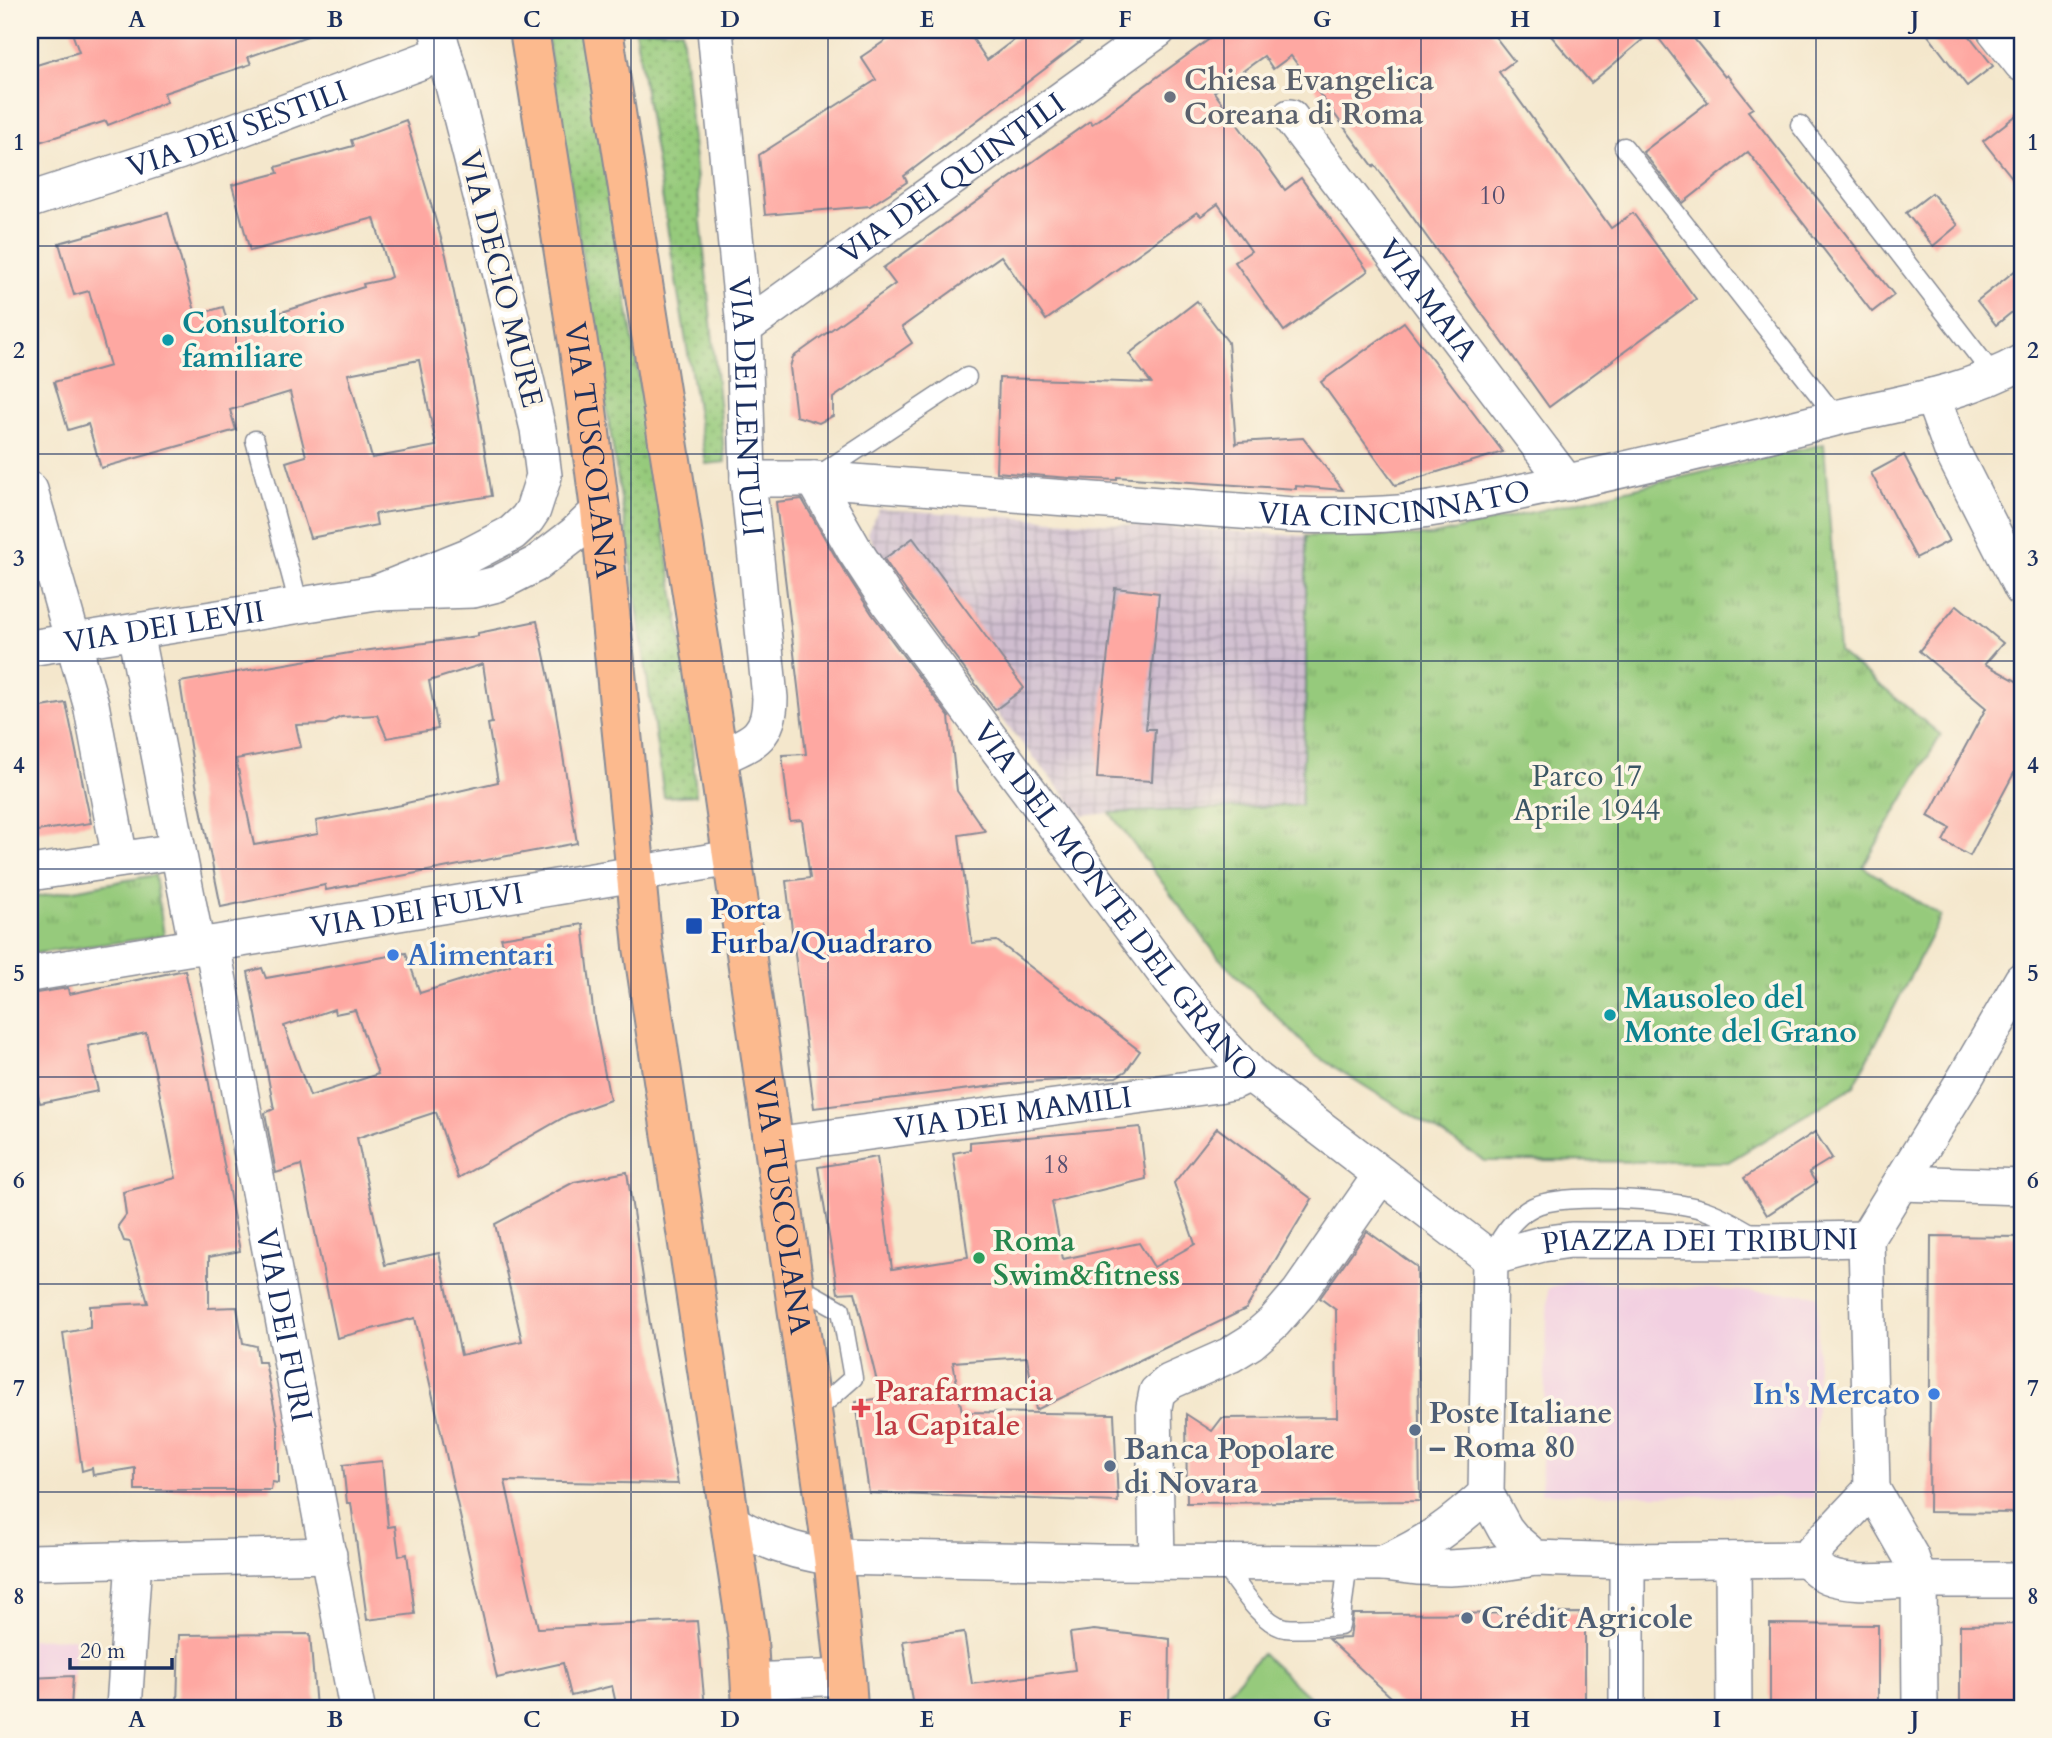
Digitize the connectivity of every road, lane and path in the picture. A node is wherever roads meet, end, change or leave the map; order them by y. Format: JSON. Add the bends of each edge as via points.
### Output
{"nodes":[{"id":1,"x":529,"y":30,"type":"edge"},
{"id":2,"x":603,"y":30,"type":"edge"},
{"id":3,"x":716,"y":30,"type":"edge"},
{"id":4,"x":1158,"y":30,"type":"edge"},
{"id":5,"x":1995,"y":30,"type":"edge"},
{"id":6,"x":440,"y":41,"type":"edge"},
{"id":7,"x":2022,"y":64,"type":"edge"},
{"id":8,"x":1290,"y":117,"type":"dead end"},
{"id":9,"x":1800,"y":125,"type":"dead end"},
{"id":10,"x":1624,"y":147,"type":"dead end"},
{"id":11,"x":30,"y":200,"type":"edge"},
{"id":12,"x":744,"y":328,"type":"junction"},
{"id":13,"x":2008,"y":369,"type":"edge"},
{"id":14,"x":967,"y":377,"type":"dead end"},
{"id":15,"x":1932,"y":396,"type":"junction"},
{"id":16,"x":1837,"y":418,"type":"junction"},
{"id":17,"x":255,"y":440,"type":"dead end"},
{"id":18,"x":748,"y":479,"type":"junction"},
{"id":19,"x":814,"y":479,"type":"junction"},
{"id":20,"x":1567,"y":483,"type":"junction"},
{"id":21,"x":30,"y":490,"type":"edge"},
{"id":22,"x":600,"y":510,"type":"junction"},
{"id":23,"x":521,"y":526,"type":"joint"},
{"id":24,"x":2022,"y":589,"type":"edge"},
{"id":25,"x":376,"y":593,"type":"junction"},
{"id":26,"x":299,"y":605,"type":"junction"},
{"id":27,"x":135,"y":632,"type":"junction"},
{"id":28,"x":73,"y":641,"type":"junction"},
{"id":29,"x":30,"y":648,"type":"edge"},
{"id":30,"x":719,"y":758,"type":"junction"},
{"id":31,"x":178,"y":851,"type":"junction"},
{"id":32,"x":732,"y":858,"type":"junction"},
{"id":33,"x":120,"y":859,"type":"junction"},
{"id":34,"x":30,"y":873,"type":"edge"},
{"id":35,"x":635,"y":874,"type":"junction"},
{"id":36,"x":204,"y":946,"type":"junction"},
{"id":37,"x":30,"y":974,"type":"edge"},
{"id":38,"x":2022,"y":980,"type":"edge"},
{"id":39,"x":1250,"y":1074,"type":"junction"},
{"id":40,"x":773,"y":1146,"type":"junction"},
{"id":41,"x":1381,"y":1175,"type":"junction"},
{"id":42,"x":1901,"y":1183,"type":"junction"},
{"id":43,"x":2022,"y":1187,"type":"edge"},
{"id":44,"x":1866,"y":1239,"type":"junction"},
{"id":45,"x":1490,"y":1258,"type":"junction"},
{"id":46,"x":1871,"y":1489,"type":"junction"},
{"id":47,"x":1486,"y":1494,"type":"junction"},
{"id":48,"x":729,"y":1521,"type":"junction"},
{"id":49,"x":328,"y":1555,"type":"junction"},
{"id":50,"x":832,"y":1557,"type":"junction"},
{"id":51,"x":1535,"y":1558,"type":"junction"},
{"id":52,"x":134,"y":1559,"type":"junction"},
{"id":53,"x":1806,"y":1559,"type":"junction"},
{"id":54,"x":1733,"y":1560,"type":"junction"},
{"id":55,"x":1627,"y":1561,"type":"junction"},
{"id":56,"x":30,"y":1562,"type":"edge"},
{"id":57,"x":1157,"y":1562,"type":"junction"},
{"id":58,"x":1221,"y":1562,"type":"junction"},
{"id":59,"x":1348,"y":1562,"type":"junction"},
{"id":60,"x":1384,"y":1563,"type":"junction"},
{"id":61,"x":1919,"y":1580,"type":"junction"},
{"id":62,"x":2022,"y":1580,"type":"edge"},
{"id":63,"x":847,"y":1693,"type":"edge"},
{"id":64,"x":752,"y":1695,"type":"edge"},
{"id":65,"x":124,"y":1708,"type":"edge"},
{"id":66,"x":357,"y":1708,"type":"edge"},
{"id":67,"x":1628,"y":1708,"type":"edge"},
{"id":68,"x":1734,"y":1708,"type":"edge"},
{"id":69,"x":1920,"y":1708,"type":"edge"}],
"edges":[{"from":1,"to":22,"type":"main road","name":"VIA TUSCOLANA"},
{"from":2,"to":30,"type":"main road","name":"VIA TUSCOLANA"},
{"from":3,"to":12,"type":"street","name":"VIA DEI LENTULI"},
{"from":4,"to":12,"type":"street","name":"VIA DEI QUINTILI"},
{"from":5,"to":7,"type":"street"},
{"from":6,"to":11,"type":"street","name":"VIA DEI SESTILI","via":[[178,152]]},
{"from":6,"to":23,"type":"street","name":"VIA DECIO MURE","via":[[541,445],[541,489]]},
{"from":8,"to":20,"type":"street","name":"VIA MAIA"},
{"from":9,"to":13,"type":"lane"},
{"from":10,"to":16,"type":"lane"},
{"from":12,"to":18,"type":"street","name":"VIA DEI LENTULI"},
{"from":13,"to":15,"type":"street","name":"VIA CINCINNATO"},
{"from":14,"to":19,"type":"lane"},
{"from":15,"to":16,"type":"street","name":"VIA CINCINNATO"},
{"from":15,"to":24,"type":"street","via":[[1952,451]]},
{"from":16,"to":20,"type":"street","name":"VIA CINCINNATO"},
{"from":17,"to":26,"type":"lane","name":"VIA DEI LEVII"},
{"from":18,"to":19,"type":"street","name":"VIA CINCINNATO"},
{"from":18,"to":30,"type":"street","name":"VIA DEI LENTULI","via":[[770,711],[756,738]]},
{"from":19,"to":20,"type":"street","name":"VIA CINCINNATO","via":[[1333,516],[1425,510]]},
{"from":19,"to":39,"type":"street","name":"VIA DEL MONTE DEL GRANO","via":[[889,603],[1170,980]]},
{"from":21,"to":28,"type":"street"},
{"from":22,"to":25,"type":"street","name":"VIA DEI LEVII","via":[[536,564],[497,584],[473,590]]},
{"from":22,"to":35,"type":"main road","name":"VIA TUSCOLANA"},
{"from":23,"to":25,"type":"street","name":"VIA DEI LEVII","via":[[468,556]]},
{"from":25,"to":26,"type":"street","name":"VIA DEI LEVII"},
{"from":26,"to":27,"type":"street","name":"VIA DEI LEVII"},
{"from":27,"to":28,"type":"street","name":"VIA DEI LEVII"},
{"from":27,"to":31,"type":"street","name":"VIA DEI FURI"},
{"from":28,"to":29,"type":"street","name":"VIA DEI LEVII"},
{"from":28,"to":33,"type":"street","via":[[93,713]]},
{"from":30,"to":32,"type":"main road","name":"VIA TUSCOLANA"},
{"from":31,"to":33,"type":"street"},
{"from":31,"to":36,"type":"street","name":"VIA DEI FURI"},
{"from":32,"to":35,"type":"street"},
{"from":32,"to":40,"type":"main road","name":"VIA TUSCOLANA"},
{"from":33,"to":34,"type":"street"},
{"from":35,"to":36,"type":"street","name":"VIA DEI FULVI"},
{"from":35,"to":48,"type":"main road","name":"VIA TUSCOLANA"},
{"from":36,"to":37,"type":"street","name":"VIA DEI FULVI"},
{"from":36,"to":49,"type":"street","name":"VIA DEI FURI"},
{"from":38,"to":42,"type":"street"},
{"from":39,"to":40,"type":"street","name":"VIA DEI MAMILI","via":[[1218,1085]]},
{"from":39,"to":41,"type":"street","name":"VIA DEL MONTE DEL GRANO"},
{"from":40,"to":50,"type":"main road","name":"VIA TUSCOLANA"},
{"from":41,"to":45,"type":"street","name":"VIA DEL MONTE DEL GRANO"},
{"from":41,"to":57,"type":"street","via":[[1299,1293],[1265,1330],[1230,1355],[1157,1392]]},
{"from":42,"to":43,"type":"street"},
{"from":42,"to":44,"type":"street"},
{"from":44,"to":45,"type":"street","name":"PIAZZA DEI TRIBUNI","via":[[1572,1240]]},
{"from":44,"to":46,"type":"street","name":"PIAZZA DEI TRIBUNI"},
{"from":45,"to":47,"type":"street"},
{"from":46,"to":53,"type":"street"},
{"from":46,"to":61,"type":"street","via":[[1911,1556]]},
{"from":47,"to":51,"type":"street","via":[[1505,1530]]},
{"from":47,"to":60,"type":"street","via":[[1433,1538]]},
{"from":48,"to":50,"type":"street","via":[[791,1550]]},
{"from":48,"to":64,"type":"main road","name":"VIA TUSCOLANA"},
{"from":49,"to":52,"type":"street"},
{"from":49,"to":66,"type":"street","name":"VIA DEI FURI"},
{"from":50,"to":57,"type":"street"},
{"from":50,"to":63,"type":"main road","name":"VIA TUSCOLANA"},
{"from":51,"to":55,"type":"street"},
{"from":51,"to":60,"type":"street","via":[[1449,1568]]},
{"from":52,"to":56,"type":"street"},
{"from":52,"to":65,"type":"street"},
{"from":53,"to":54,"type":"street"},
{"from":53,"to":61,"type":"street","via":[[1840,1579]]},
{"from":54,"to":55,"type":"street"},
{"from":54,"to":68,"type":"street"},
{"from":55,"to":67,"type":"street"},
{"from":57,"to":58,"type":"street"},
{"from":58,"to":59,"type":"street"},
{"from":58,"to":59,"type":"lane","via":[[1270,1623],[1285,1628],[1340,1626]]},
{"from":59,"to":60,"type":"street"},
{"from":61,"to":62,"type":"street"},
{"from":61,"to":69,"type":"street"},
{"from":63,"to":64,"type":"street","name":"VIA TUSCOLANA"}]}
